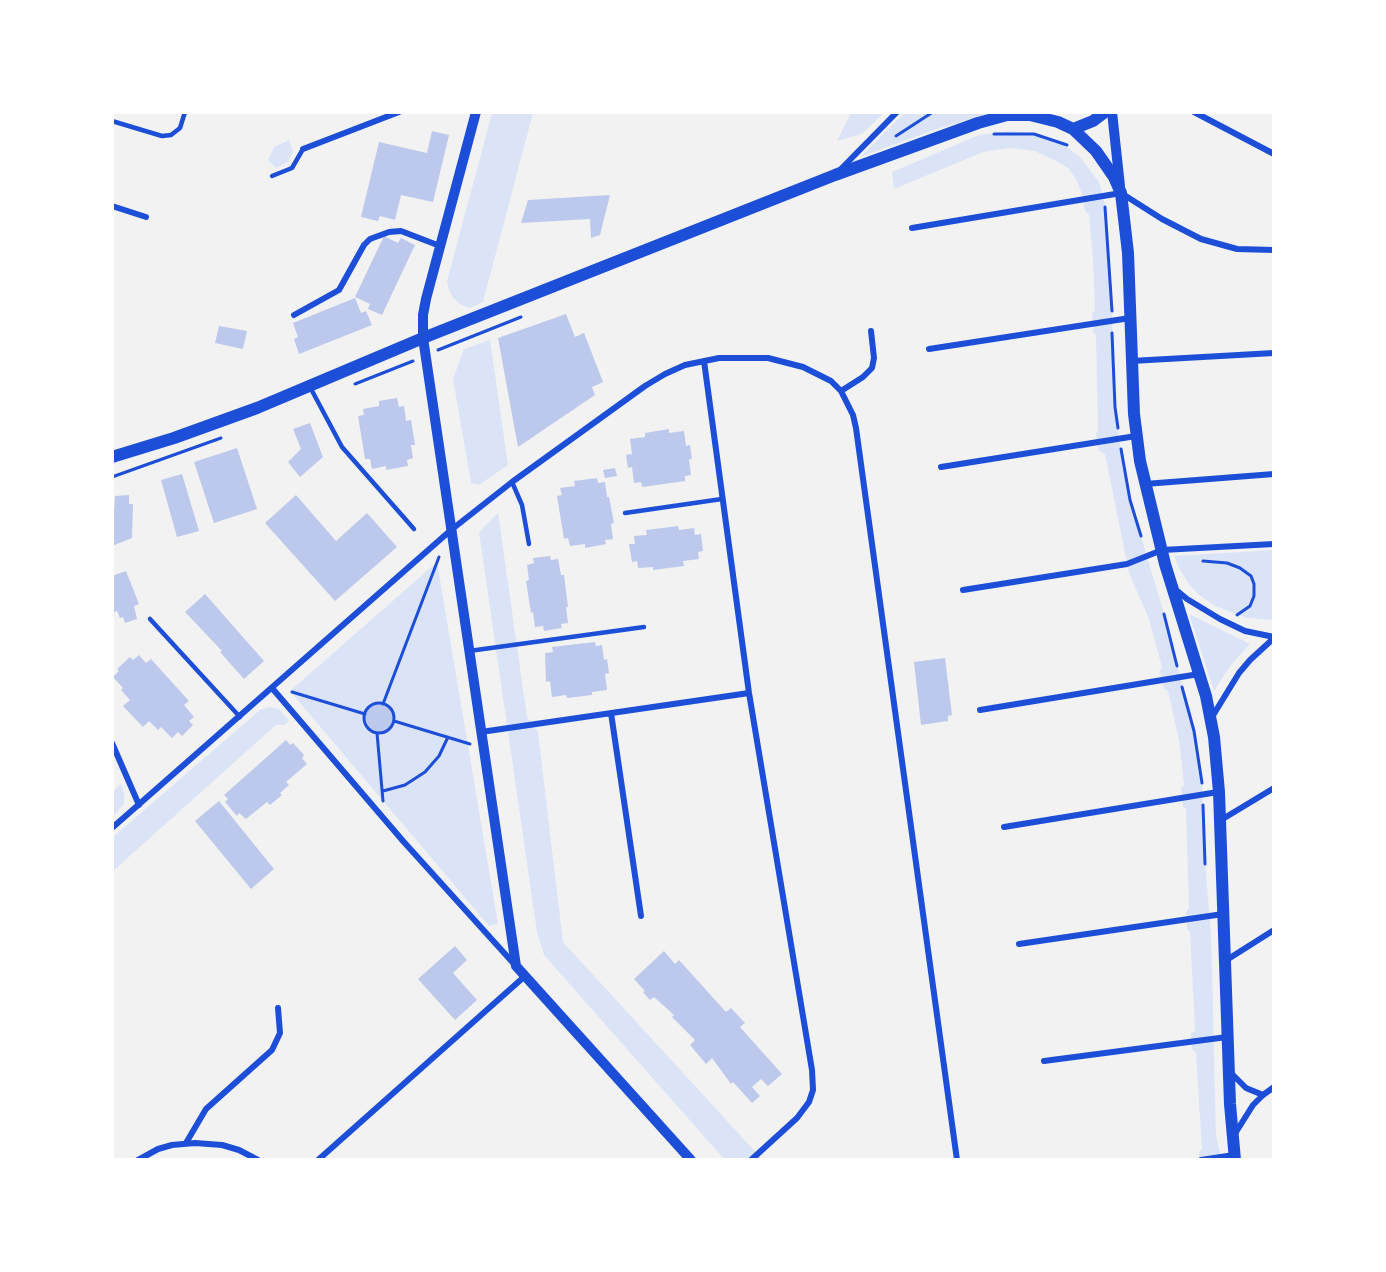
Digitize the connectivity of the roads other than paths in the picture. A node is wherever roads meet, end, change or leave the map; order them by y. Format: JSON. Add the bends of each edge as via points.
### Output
{"nodes":[{"id":1,"x":185,"y":112,"type":"edge"},
{"id":2,"x":399,"y":112,"type":"edge"},
{"id":3,"x":476,"y":112,"type":"edge"},
{"id":4,"x":897,"y":112,"type":"edge"},
{"id":5,"x":1105,"y":112,"type":"edge"},
{"id":6,"x":1112,"y":112,"type":"edge"},
{"id":7,"x":1194,"y":112,"type":"edge"},
{"id":8,"x":380,"y":116,"type":"edge"},
{"id":9,"x":112,"y":121,"type":"edge"},
{"id":10,"x":1073,"y":129,"type":"junction"},
{"id":11,"x":303,"y":150,"type":"joint"},
{"id":12,"x":1274,"y":154,"type":"edge"},
{"id":13,"x":835,"y":175,"type":"junction"},
{"id":14,"x":272,"y":176,"type":"dead end"},
{"id":15,"x":1121,"y":193,"type":"junction"},
{"id":16,"x":112,"y":206,"type":"edge"},
{"id":17,"x":146,"y":217,"type":"dead end"},
{"id":18,"x":912,"y":228,"type":"dead end"},
{"id":19,"x":440,"y":246,"type":"junction"},
{"id":20,"x":1274,"y":250,"type":"edge"},
{"id":21,"x":294,"y":315,"type":"dead end"},
{"id":22,"x":1130,"y":318,"type":"junction"},
{"id":23,"x":871,"y":331,"type":"dead end"},
{"id":24,"x":423,"y":338,"type":"junction"},
{"id":25,"x":929,"y":349,"type":"dead end"},
{"id":26,"x":1274,"y":353,"type":"edge"},
{"id":27,"x":704,"y":361,"type":"junction"},
{"id":28,"x":1131,"y":361,"type":"junction"},
{"id":29,"x":310,"y":387,"type":"junction"},
{"id":30,"x":840,"y":391,"type":"junction"},
{"id":31,"x":1136,"y":436,"type":"junction"},
{"id":32,"x":112,"y":457,"type":"edge"},
{"id":33,"x":941,"y":467,"type":"dead end"},
{"id":34,"x":1274,"y":474,"type":"edge"},
{"id":35,"x":512,"y":482,"type":"junction"},
{"id":36,"x":1145,"y":484,"type":"junction"},
{"id":37,"x":722,"y":499,"type":"junction"},
{"id":38,"x":625,"y":513,"type":"dead end"},
{"id":39,"x":414,"y":529,"type":"dead end"},
{"id":40,"x":451,"y":530,"type":"junction"},
{"id":41,"x":529,"y":544,"type":"dead end"},
{"id":42,"x":1274,"y":544,"type":"edge"},
{"id":43,"x":1162,"y":550,"type":"junction"},
{"id":44,"x":1172,"y":587,"type":"junction"},
{"id":45,"x":963,"y":590,"type":"dead end"},
{"id":46,"x":150,"y":619,"type":"dead end"},
{"id":47,"x":644,"y":627,"type":"dead end"},
{"id":48,"x":1274,"y":638,"type":"edge"},
{"id":49,"x":469,"y":651,"type":"junction"},
{"id":50,"x":1199,"y":674,"type":"junction"},
{"id":51,"x":272,"y":688,"type":"junction"},
{"id":52,"x":749,"y":693,"type":"junction"},
{"id":53,"x":980,"y":710,"type":"dead end"},
{"id":54,"x":611,"y":713,"type":"junction"},
{"id":55,"x":240,"y":717,"type":"junction"},
{"id":56,"x":1211,"y":720,"type":"junction"},
{"id":57,"x":481,"y":732,"type":"junction"},
{"id":58,"x":112,"y":743,"type":"edge"},
{"id":59,"x":1274,"y":788,"type":"edge"},
{"id":60,"x":1219,"y":792,"type":"junction"},
{"id":61,"x":139,"y":805,"type":"junction"},
{"id":62,"x":1220,"y":821,"type":"junction"},
{"id":63,"x":1004,"y":827,"type":"dead end"},
{"id":64,"x":112,"y":828,"type":"edge"},
{"id":65,"x":1224,"y":914,"type":"junction"},
{"id":66,"x":641,"y":916,"type":"dead end"},
{"id":67,"x":1274,"y":930,"type":"edge"},
{"id":68,"x":1019,"y":944,"type":"dead end"},
{"id":69,"x":1225,"y":961,"type":"junction"},
{"id":70,"x":516,"y":966,"type":"junction"},
{"id":71,"x":525,"y":976,"type":"junction"},
{"id":72,"x":278,"y":1008,"type":"dead end"},
{"id":73,"x":1227,"y":1037,"type":"junction"},
{"id":74,"x":1044,"y":1061,"type":"dead end"},
{"id":75,"x":1228,"y":1068,"type":"junction"},
{"id":76,"x":1274,"y":1088,"type":"edge"},
{"id":77,"x":1263,"y":1095,"type":"junction"},
{"id":78,"x":1232,"y":1139,"type":"junction"},
{"id":79,"x":186,"y":1143,"type":"junction"},
{"id":80,"x":1235,"y":1157,"type":"edge"},
{"id":81,"x":138,"y":1160,"type":"edge"},
{"id":82,"x":258,"y":1160,"type":"edge"},
{"id":83,"x":318,"y":1160,"type":"edge"},
{"id":84,"x":691,"y":1160,"type":"edge"},
{"id":85,"x":751,"y":1160,"type":"edge"},
{"id":86,"x":957,"y":1160,"type":"edge"},
{"id":87,"x":1201,"y":1160,"type":"edge"}],
"edges":[{"from":1,"to":9,"type":"lane","via":[[180,128],[171,135],[162,136]]},
{"from":2,"to":8,"type":"street"},
{"from":3,"to":19,"type":"street"},
{"from":4,"to":13,"type":"street"},
{"from":5,"to":10,"type":"main road"},
{"from":6,"to":15,"type":"street"},
{"from":7,"to":12,"type":"street"},
{"from":8,"to":11,"type":"street"},
{"from":10,"to":13,"type":"main road","via":[[1042,117],[1007,116],[968,126]]},
{"from":10,"to":15,"type":"main road","via":[[1096,151]]},
{"from":11,"to":14,"type":"lane","via":[[292,168]]},
{"from":13,"to":24,"type":"main road"},
{"from":15,"to":18,"type":"street"},
{"from":15,"to":20,"type":"street","via":[[1201,239],[1237,249]]},
{"from":15,"to":22,"type":"main road"},
{"from":16,"to":17,"type":"street"},
{"from":19,"to":21,"type":"street","via":[[401,231],[370,239],[339,290]]},
{"from":19,"to":24,"type":"street","via":[[423,315]]},
{"from":22,"to":25,"type":"street"},
{"from":22,"to":28,"type":"main road"},
{"from":23,"to":30,"type":"street","via":[[872,368]]},
{"from":24,"to":29,"type":"main road"},
{"from":24,"to":40,"type":"street"},
{"from":26,"to":28,"type":"street"},
{"from":27,"to":30,"type":"street","via":[[744,357],[786,361],[819,374]]},
{"from":27,"to":35,"type":"street","via":[[665,374],[645,386]]},
{"from":27,"to":37,"type":"street"},
{"from":28,"to":31,"type":"main road"},
{"from":29,"to":32,"type":"main road"},
{"from":29,"to":39,"type":"lane","via":[[342,447]]},
{"from":30,"to":86,"type":"street","via":[[851,408],[856,428]]},
{"from":31,"to":33,"type":"street"},
{"from":31,"to":36,"type":"main road"},
{"from":34,"to":36,"type":"street"},
{"from":35,"to":40,"type":"street"},
{"from":35,"to":41,"type":"lane","via":[[522,505]]},
{"from":36,"to":43,"type":"main road"},
{"from":37,"to":38,"type":"lane"},
{"from":37,"to":52,"type":"street"},
{"from":40,"to":49,"type":"street"},
{"from":40,"to":51,"type":"street"},
{"from":42,"to":43,"type":"street"},
{"from":43,"to":44,"type":"main road"},
{"from":43,"to":45,"type":"street","via":[[1127,564]]},
{"from":44,"to":48,"type":"street","via":[[1220,619],[1245,631]]},
{"from":44,"to":50,"type":"main road"},
{"from":46,"to":55,"type":"lane"},
{"from":47,"to":49,"type":"lane"},
{"from":48,"to":56,"type":"street","via":[[1239,673]]},
{"from":49,"to":57,"type":"street"},
{"from":50,"to":53,"type":"street"},
{"from":50,"to":56,"type":"main road"},
{"from":51,"to":55,"type":"street"},
{"from":51,"to":70,"type":"street"},
{"from":52,"to":54,"type":"street"},
{"from":52,"to":85,"type":"street","via":[[813,1090],[797,1118]]},
{"from":54,"to":57,"type":"street"},
{"from":54,"to":66,"type":"street"},
{"from":55,"to":61,"type":"street"},
{"from":56,"to":60,"type":"main road"},
{"from":57,"to":70,"type":"street"},
{"from":58,"to":61,"type":"street"},
{"from":59,"to":62,"type":"street"},
{"from":60,"to":62,"type":"main road"},
{"from":60,"to":63,"type":"street"},
{"from":61,"to":64,"type":"street"},
{"from":62,"to":65,"type":"main road"},
{"from":65,"to":68,"type":"street"},
{"from":65,"to":69,"type":"main road"},
{"from":67,"to":69,"type":"street"},
{"from":69,"to":73,"type":"main road"},
{"from":70,"to":71,"type":"street"},
{"from":71,"to":83,"type":"street"},
{"from":71,"to":84,"type":"street"},
{"from":72,"to":79,"type":"street","via":[[280,1033],[272,1050],[211,1104]]},
{"from":73,"to":74,"type":"street"},
{"from":73,"to":75,"type":"main road"},
{"from":75,"to":77,"type":"street","via":[[1246,1088]]},
{"from":75,"to":78,"type":"main road"},
{"from":76,"to":77,"type":"street"},
{"from":77,"to":78,"type":"street"},
{"from":78,"to":80,"type":"main road"},
{"from":79,"to":81,"type":"street","via":[[158,1149]]},
{"from":79,"to":82,"type":"street","via":[[222,1145]]},
{"from":80,"to":87,"type":"street"}]}
